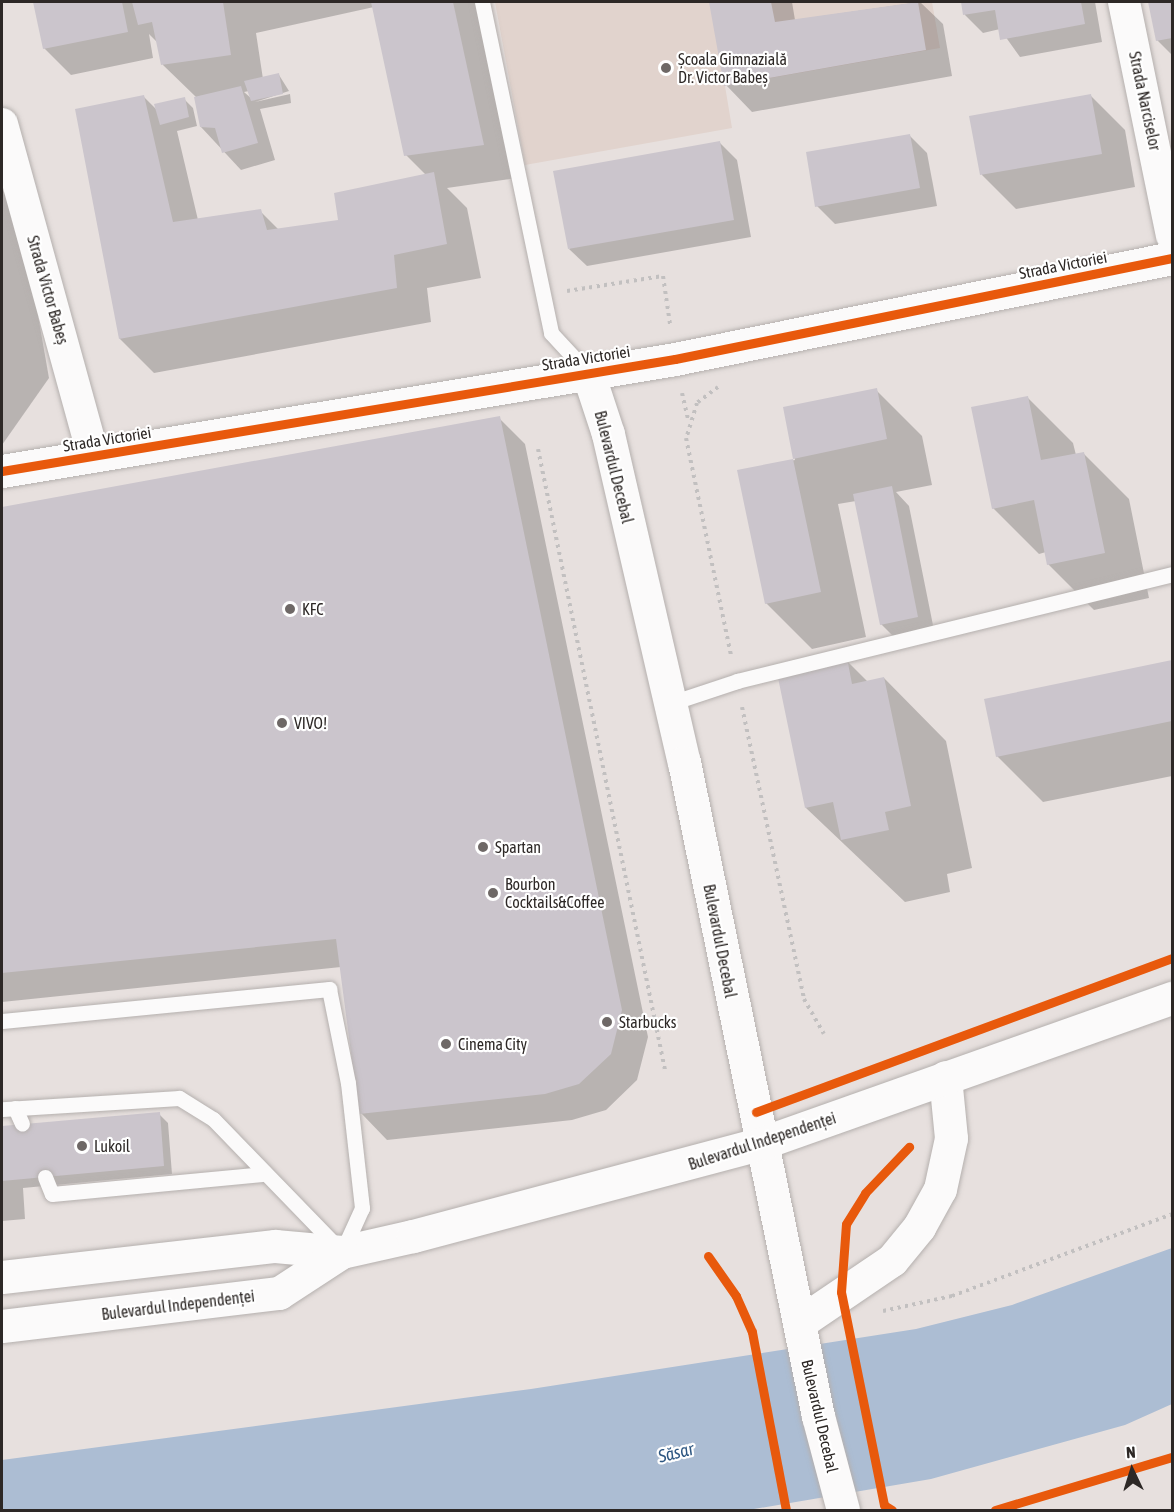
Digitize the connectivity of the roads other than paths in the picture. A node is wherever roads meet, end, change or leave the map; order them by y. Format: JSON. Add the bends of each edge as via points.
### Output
{"nodes":[{"id":1,"x":482,"y":2,"type":"edge"},
{"id":2,"x":1124,"y":2,"type":"edge"},
{"id":3,"x":2,"y":124,"type":"edge"},
{"id":4,"x":1173,"y":235,"type":"edge"},
{"id":5,"x":1173,"y":258,"type":"edge"},
{"id":6,"x":588,"y":373,"type":"junction"},
{"id":7,"x":94,"y":457,"type":"junction"},
{"id":8,"x":2,"y":471,"type":"edge"},
{"id":9,"x":1173,"y":574,"type":"edge"},
{"id":10,"x":671,"y":703,"type":"junction"},
{"id":11,"x":1173,"y":998,"type":"edge"},
{"id":12,"x":2,"y":1021,"type":"edge"},
{"id":13,"x":945,"y":1077,"type":"junction"},
{"id":14,"x":8,"y":1109,"type":"edge"},
{"id":15,"x":22,"y":1124,"type":"dead end"},
{"id":16,"x":762,"y":1143,"type":"junction"},
{"id":17,"x":262,"y":1174,"type":"junction"},
{"id":18,"x":45,"y":1177,"type":"dead end"},
{"id":19,"x":342,"y":1252,"type":"junction"},
{"id":20,"x":2,"y":1277,"type":"edge"},
{"id":21,"x":799,"y":1323,"type":"junction"},
{"id":22,"x":2,"y":1326,"type":"edge"},
{"id":23,"x":843,"y":1510,"type":"edge"}],
"edges":[{"from":1,"to":6,"type":"lane","via":[[551,333]]},
{"from":2,"to":4,"type":"street","name":"Strada Narciselor"},
{"from":3,"to":7,"type":"street","name":"Strada Victor Babeș"},
{"from":5,"to":6,"type":"main road","name":"Strada Victoriei","via":[[675,359]]},
{"from":6,"to":7,"type":"main road","name":"Strada Victoriei"},
{"from":6,"to":10,"type":"main road","name":"Bulevardul Decebal","via":[[608,434]]},
{"from":7,"to":8,"type":"main road","name":"Strada Victoriei"},
{"from":9,"to":10,"type":"lane","via":[[737,681]]},
{"from":10,"to":16,"type":"main road","name":"Bulevardul Decebal"},
{"from":11,"to":13,"type":"main road","name":"Bulevardul Independenței"},
{"from":12,"to":19,"type":"lane","via":[[329,989],[348,1083],[362,1208]]},
{"from":13,"to":16,"type":"main road","name":"Bulevardul Independenței"},
{"from":13,"to":21,"type":"main road","via":[[951,1138],[940,1189],[919,1227],[892,1260]]},
{"from":14,"to":15,"type":"lane"},
{"from":14,"to":17,"type":"lane","via":[[179,1098],[213,1119]]},
{"from":16,"to":19,"type":"main road","name":"Bulevardul Independenței"},
{"from":16,"to":21,"type":"main road","name":"Bulevardul Decebal"},
{"from":17,"to":18,"type":"lane","via":[[52,1194]]},
{"from":17,"to":19,"type":"lane"},
{"from":19,"to":20,"type":"main road","name":"Bulevardul Independenței","via":[[275,1246]]},
{"from":19,"to":22,"type":"main road","name":"Bulevardul Independenței","via":[[279,1293]]},
{"from":21,"to":23,"type":"main road","name":"Bulevardul Decebal"}]}
